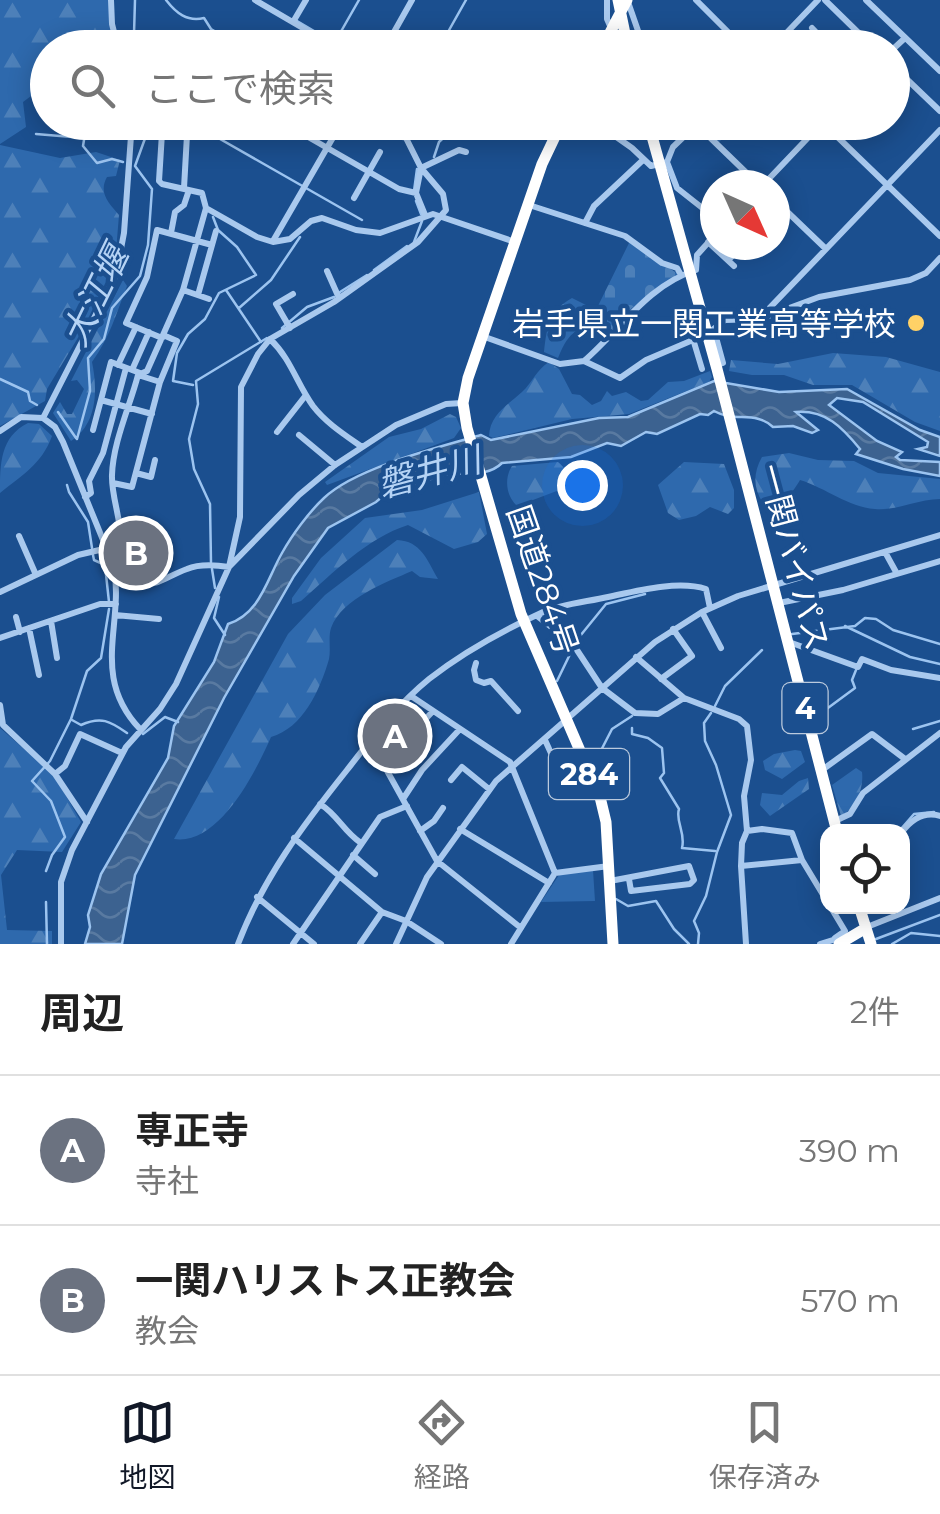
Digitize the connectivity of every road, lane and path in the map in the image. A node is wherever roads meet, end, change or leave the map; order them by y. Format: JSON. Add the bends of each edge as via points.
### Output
{"nodes":[{"id":1,"x":112,"y":0,"type":"edge"},
{"id":2,"x":255,"y":0,"type":"edge"},
{"id":3,"x":306,"y":0,"type":"edge"},
{"id":4,"x":412,"y":0,"type":"edge"},
{"id":5,"x":607,"y":0,"type":"edge"},
{"id":6,"x":696,"y":0,"type":"edge"},
{"id":7,"x":822,"y":0,"type":"edge"},
{"id":8,"x":866,"y":0,"type":"edge"},
{"id":9,"x":623,"y":4,"type":"edge"},
{"id":10,"x":293,"y":22,"type":"junction"},
{"id":11,"x":612,"y":29,"type":"joint"},
{"id":12,"x":114,"y":30,"type":"edge"},
{"id":13,"x":307,"y":30,"type":"edge"},
{"id":14,"x":395,"y":30,"type":"edge"},
{"id":15,"x":627,"y":30,"type":"edge"},
{"id":16,"x":639,"y":30,"type":"edge"},
{"id":17,"x":723,"y":30,"type":"edge"},
{"id":18,"x":791,"y":30,"type":"edge"},
{"id":19,"x":854,"y":30,"type":"edge"},
{"id":20,"x":897,"y":30,"type":"edge"},
{"id":21,"x":910,"y":43,"type":"edge"},
{"id":22,"x":940,"y":71,"type":"edge"},
{"id":23,"x":910,"y":82,"type":"edge"},
{"id":24,"x":940,"y":111,"type":"edge"},
{"id":25,"x":940,"y":130,"type":"edge"},
{"id":26,"x":131,"y":140,"type":"edge"},
{"id":27,"x":162,"y":140,"type":"edge"},
{"id":28,"x":187,"y":140,"type":"edge"},
{"id":29,"x":313,"y":140,"type":"edge"},
{"id":30,"x":332,"y":140,"type":"edge"},
{"id":31,"x":407,"y":140,"type":"edge"},
{"id":32,"x":553,"y":140,"type":"edge"},
{"id":33,"x":621,"y":140,"type":"edge"},
{"id":34,"x":656,"y":140,"type":"edge"},
{"id":35,"x":680,"y":140,"type":"edge"},
{"id":36,"x":712,"y":140,"type":"edge"},
{"id":37,"x":805,"y":140,"type":"edge"},
{"id":38,"x":840,"y":140,"type":"edge"},
{"id":39,"x":327,"y":148,"type":"junction"},
{"id":40,"x":380,"y":152,"type":"dead end"},
{"id":41,"x":466,"y":152,"type":"dead end"},
{"id":42,"x":643,"y":160,"type":"junction"},
{"id":43,"x":664,"y":164,"type":"junction"},
{"id":44,"x":421,"y":168,"type":"junction"},
{"id":45,"x":745,"y":170,"type":"edge"},
{"id":46,"x":776,"y":170,"type":"edge"},
{"id":47,"x":369,"y":172,"type":"junction"},
{"id":48,"x":887,"y":185,"type":"junction"},
{"id":49,"x":186,"y":189,"type":"junction"},
{"id":50,"x":416,"y":192,"type":"junction"},
{"id":51,"x":354,"y":198,"type":"dead end"},
{"id":52,"x":528,"y":205,"type":"junction"},
{"id":53,"x":700,"y":206,"type":"edge"},
{"id":54,"x":206,"y":208,"type":"junction"},
{"id":55,"x":790,"y":214,"type":"edge"},
{"id":56,"x":425,"y":215,"type":"junction"},
{"id":57,"x":442,"y":216,"type":"junction"},
{"id":58,"x":586,"y":223,"type":"junction"},
{"id":59,"x":216,"y":231,"type":"dead end"},
{"id":60,"x":171,"y":234,"type":"junction"},
{"id":61,"x":940,"y":236,"type":"edge"},
{"id":62,"x":197,"y":241,"type":"junction"},
{"id":63,"x":273,"y":242,"type":"junction"},
{"id":64,"x":514,"y":242,"type":"junction"},
{"id":65,"x":212,"y":245,"type":"junction"},
{"id":66,"x":826,"y":249,"type":"junction"},
{"id":67,"x":700,"y":251,"type":"edge"},
{"id":68,"x":940,"y":258,"type":"edge"},
{"id":69,"x":326,"y":271,"type":"dead end"},
{"id":70,"x":685,"y":274,"type":"junction"},
{"id":71,"x":183,"y":290,"type":"junction"},
{"id":72,"x":293,"y":294,"type":"dead end"},
{"id":73,"x":198,"y":295,"type":"junction"},
{"id":74,"x":339,"y":298,"type":"junction"},
{"id":75,"x":209,"y":299,"type":"dead end"},
{"id":76,"x":760,"y":319,"type":"junction"},
{"id":77,"x":136,"y":327,"type":"junction"},
{"id":78,"x":290,"y":328,"type":"junction"},
{"id":79,"x":149,"y":332,"type":"junction"},
{"id":80,"x":704,"y":335,"type":"junction"},
{"id":81,"x":163,"y":336,"type":"junction"},
{"id":82,"x":482,"y":336,"type":"junction"},
{"id":83,"x":270,"y":340,"type":"junction"},
{"id":84,"x":584,"y":362,"type":"junction"},
{"id":85,"x":131,"y":370,"type":"junction"},
{"id":86,"x":160,"y":382,"type":"junction"},
{"id":87,"x":306,"y":394,"type":"junction"},
{"id":88,"x":101,"y":400,"type":"junction"},
{"id":89,"x":463,"y":403,"type":"junction"},
{"id":90,"x":116,"y":404,"type":"junction"},
{"id":91,"x":129,"y":407,"type":"junction"},
{"id":92,"x":152,"y":414,"type":"junction"},
{"id":93,"x":43,"y":418,"type":"junction"},
{"id":94,"x":93,"y":430,"type":"dead end"},
{"id":95,"x":0,"y":431,"type":"edge"},
{"id":96,"x":277,"y":432,"type":"dead end"},
{"id":97,"x":300,"y":436,"type":"dead end"},
{"id":98,"x":362,"y":448,"type":"junction"},
{"id":99,"x":103,"y":453,"type":"junction"},
{"id":100,"x":116,"y":458,"type":"junction"},
{"id":101,"x":155,"y":460,"type":"dead end"},
{"id":102,"x":334,"y":465,"type":"junction"},
{"id":103,"x":136,"y":473,"type":"junction"},
{"id":104,"x":113,"y":482,"type":"junction"},
{"id":105,"x":85,"y":497,"type":"junction"},
{"id":106,"x":940,"y":535,"type":"edge"},
{"id":107,"x":20,"y":536,"type":"dead end"},
{"id":108,"x":121,"y":545,"type":"junction"},
{"id":109,"x":106,"y":548,"type":"junction"},
{"id":110,"x":886,"y":552,"type":"junction"},
{"id":111,"x":940,"y":561,"type":"edge"},
{"id":112,"x":229,"y":567,"type":"junction"},
{"id":113,"x":896,"y":572,"type":"junction"},
{"id":114,"x":36,"y":575,"type":"junction"},
{"id":115,"x":770,"y":586,"type":"junction"},
{"id":116,"x":0,"y":592,"type":"edge"},
{"id":117,"x":116,"y":604,"type":"junction"},
{"id":118,"x":778,"y":604,"type":"junction"},
{"id":119,"x":706,"y":610,"type":"junction"},
{"id":120,"x":114,"y":615,"type":"junction"},
{"id":121,"x":16,"y":616,"type":"dead end"},
{"id":122,"x":536,"y":616,"type":"junction"},
{"id":123,"x":522,"y":618,"type":"junction"},
{"id":124,"x":159,"y":620,"type":"dead end"},
{"id":125,"x":51,"y":621,"type":"junction"},
{"id":126,"x":30,"y":628,"type":"junction"},
{"id":127,"x":673,"y":629,"type":"junction"},
{"id":128,"x":20,"y":632,"type":"junction"},
{"id":129,"x":0,"y":638,"type":"edge"},
{"id":130,"x":788,"y":642,"type":"junction"},
{"id":131,"x":721,"y":648,"type":"dead end"},
{"id":132,"x":467,"y":654,"type":"junction"},
{"id":133,"x":636,"y":657,"type":"junction"},
{"id":134,"x":56,"y":658,"type":"dead end"},
{"id":135,"x":39,"y":676,"type":"dead end"},
{"id":136,"x":940,"y":678,"type":"edge"},
{"id":137,"x":660,"y":679,"type":"junction"},
{"id":138,"x":602,"y":688,"type":"junction"},
{"id":139,"x":411,"y":696,"type":"junction"},
{"id":140,"x":684,"y":698,"type":"junction"},
{"id":141,"x":0,"y":705,"type":"edge"},
{"id":142,"x":400,"y":707,"type":"junction"},
{"id":143,"x":433,"y":711,"type":"junction"},
{"id":144,"x":518,"y":711,"type":"dead end"},
{"id":145,"x":566,"y":722,"type":"junction"},
{"id":146,"x":420,"y":724,"type":"junction"},
{"id":147,"x":140,"y":729,"type":"junction"},
{"id":148,"x":460,"y":729,"type":"junction"},
{"id":149,"x":939,"y":736,"type":"edge"},
{"id":150,"x":370,"y":740,"type":"junction"},
{"id":151,"x":546,"y":740,"type":"junction"},
{"id":152,"x":405,"y":742,"type":"dead end"},
{"id":153,"x":122,"y":754,"type":"junction"},
{"id":154,"x":905,"y":759,"type":"junction"},
{"id":155,"x":554,"y":762,"type":"dead end"},
{"id":156,"x":512,"y":766,"type":"junction"},
{"id":157,"x":821,"y":770,"type":"junction"},
{"id":158,"x":55,"y":774,"type":"junction"},
{"id":159,"x":451,"y":780,"type":"dead end"},
{"id":160,"x":489,"y":789,"type":"junction"},
{"id":161,"x":405,"y":803,"type":"junction"},
{"id":162,"x":320,"y":804,"type":"junction"},
{"id":163,"x":443,"y":808,"type":"dead end"},
{"id":164,"x":940,"y":816,"type":"edge"},
{"id":165,"x":87,"y":822,"type":"junction"},
{"id":166,"x":833,"y":824,"type":"edge"},
{"id":167,"x":833,"y":824,"type":"edge"},
{"id":168,"x":839,"y":824,"type":"edge"},
{"id":169,"x":908,"y":824,"type":"edge"},
{"id":170,"x":460,"y":830,"type":"junction"},
{"id":171,"x":420,"y":831,"type":"junction"},
{"id":172,"x":747,"y":832,"type":"junction"},
{"id":173,"x":294,"y":838,"type":"junction"},
{"id":174,"x":361,"y":843,"type":"junction"},
{"id":175,"x":353,"y":855,"type":"junction"},
{"id":176,"x":802,"y":860,"type":"junction"},
{"id":177,"x":437,"y":861,"type":"junction"},
{"id":178,"x":609,"y":866,"type":"junction"},
{"id":179,"x":741,"y":866,"type":"junction"},
{"id":180,"x":338,"y":874,"type":"junction"},
{"id":181,"x":374,"y":874,"type":"dead end"},
{"id":182,"x":556,"y":874,"type":"junction"},
{"id":183,"x":629,"y":879,"type":"junction"},
{"id":184,"x":610,"y":881,"type":"junction"},
{"id":185,"x":550,"y":884,"type":"junction"},
{"id":186,"x":820,"y":889,"type":"edge"},
{"id":187,"x":257,"y":897,"type":"junction"},
{"id":188,"x":940,"y":898,"type":"edge"},
{"id":189,"x":382,"y":912,"type":"junction"},
{"id":190,"x":835,"y":914,"type":"edge"},
{"id":191,"x":406,"y":921,"type":"junction"},
{"id":192,"x":520,"y":928,"type":"junction"},
{"id":193,"x":299,"y":932,"type":"junction"},
{"id":194,"x":862,"y":934,"type":"edge"},
{"id":195,"x":839,"y":942,"type":"edge"},
{"id":196,"x":61,"y":944,"type":"edge"},
{"id":197,"x":238,"y":944,"type":"edge"},
{"id":198,"x":293,"y":944,"type":"edge"},
{"id":199,"x":314,"y":944,"type":"edge"},
{"id":200,"x":360,"y":944,"type":"edge"},
{"id":201,"x":396,"y":944,"type":"edge"},
{"id":202,"x":441,"y":944,"type":"edge"},
{"id":203,"x":511,"y":944,"type":"edge"},
{"id":204,"x":613,"y":944,"type":"edge"},
{"id":205,"x":746,"y":944,"type":"edge"},
{"id":206,"x":820,"y":944,"type":"edge"},
{"id":207,"x":871,"y":944,"type":"edge"}],
"edges":[{"from":1,"to":12,"type":"street"},
{"from":2,"to":10,"type":"street"},
{"from":3,"to":10,"type":"street"},
{"from":4,"to":14,"type":"street"},
{"from":5,"to":11,"type":"street"},
{"from":6,"to":17,"type":"street"},
{"from":7,"to":18,"type":"street"},
{"from":7,"to":19,"type":"street"},
{"from":8,"to":20,"type":"street"},
{"from":9,"to":11,"type":"highway"},
{"from":9,"to":15,"type":"highway"},
{"from":9,"to":16,"type":"street","via":[[631,5]]},
{"from":10,"to":13,"type":"street"},
{"from":21,"to":22,"type":"street"},
{"from":23,"to":24,"type":"street"},
{"from":25,"to":48,"type":"street"},
{"from":26,"to":93,"type":"street","via":[[116,275]]},
{"from":27,"to":49,"type":"street","via":[[159,181]]},
{"from":28,"to":49,"type":"street"},
{"from":29,"to":39,"type":"street"},
{"from":30,"to":39,"type":"street"},
{"from":31,"to":44,"type":"street"},
{"from":32,"to":52,"type":"highway","name":"国道284号","number":"284"},
{"from":33,"to":42,"type":"street"},
{"from":34,"to":43,"type":"highway","name":"一関バイパス","number":"4"},
{"from":35,"to":43,"type":"street"},
{"from":36,"to":45,"type":"street"},
{"from":37,"to":46,"type":"street"},
{"from":38,"to":48,"type":"street"},
{"from":39,"to":47,"type":"street"},
{"from":39,"to":63,"type":"street"},
{"from":40,"to":47,"type":"street"},
{"from":41,"to":44,"type":"street"},
{"from":42,"to":43,"type":"street"},
{"from":42,"to":58,"type":"street","via":[[594,206]]},
{"from":43,"to":53,"type":"street","via":[[677,188]]},
{"from":43,"to":70,"type":"highway","name":"一関バイパス","number":"4"},
{"from":44,"to":50,"type":"street"},
{"from":44,"to":57,"type":"street","via":[[443,194]]},
{"from":47,"to":50,"type":"street"},
{"from":47,"to":51,"type":"street"},
{"from":48,"to":61,"type":"street"},
{"from":48,"to":66,"type":"street"},
{"from":49,"to":54,"type":"street","via":[[202,193]]},
{"from":49,"to":60,"type":"street"},
{"from":50,"to":56,"type":"street"},
{"from":52,"to":58,"type":"street"},
{"from":52,"to":64,"type":"highway","name":"国道284号","number":"284"},
{"from":54,"to":62,"type":"street"},
{"from":54,"to":63,"type":"street"},
{"from":55,"to":66,"type":"street"},
{"from":56,"to":57,"type":"street"},
{"from":56,"to":63,"type":"street","via":[[380,232],[322,218]]},
{"from":57,"to":64,"type":"street"},
{"from":57,"to":74,"type":"street","via":[[418,242]]},
{"from":58,"to":70,"type":"street","via":[[625,236]]},
{"from":59,"to":65,"type":"street"},
{"from":60,"to":62,"type":"street"},
{"from":60,"to":77,"type":"street","via":[[157,230],[147,277],[126,323]]},
{"from":62,"to":65,"type":"street"},
{"from":62,"to":71,"type":"street"},
{"from":64,"to":82,"type":"highway","name":"国道284号","number":"284"},
{"from":65,"to":73,"type":"street"},
{"from":66,"to":76,"type":"street"},
{"from":67,"to":70,"type":"street","via":[[696,270]]},
{"from":68,"to":76,"type":"street","via":[[910,280],[819,297]]},
{"from":69,"to":74,"type":"street"},
{"from":70,"to":80,"type":"highway","name":"一関バイパス","number":"4"},
{"from":70,"to":84,"type":"street","via":[[631,312]]},
{"from":71,"to":73,"type":"street"},
{"from":71,"to":81,"type":"street"},
{"from":72,"to":78,"type":"street","via":[[276,304]]},
{"from":73,"to":75,"type":"street"},
{"from":74,"to":78,"type":"street"},
{"from":76,"to":80,"type":"street","via":[[731,318]]},
{"from":77,"to":79,"type":"street"},
{"from":77,"to":85,"type":"street"},
{"from":78,"to":83,"type":"street"},
{"from":79,"to":81,"type":"street"},
{"from":79,"to":85,"type":"street"},
{"from":80,"to":84,"type":"street","via":[[620,378]]},
{"from":80,"to":115,"type":"highway","name":"一関バイパス","number":"4"},
{"from":81,"to":85,"type":"street","via":[[147,371]]},
{"from":81,"to":86,"type":"street","via":[[177,341]]},
{"from":82,"to":84,"type":"street","via":[[560,364]]},
{"from":82,"to":89,"type":"highway","name":"国道284号","number":"284"},
{"from":83,"to":87,"type":"street"},
{"from":83,"to":112,"type":"street","via":[[241,387],[240,516]]},
{"from":85,"to":86,"type":"street"},
{"from":85,"to":88,"type":"street","via":[[111,362]]},
{"from":85,"to":90,"type":"street"},
{"from":85,"to":91,"type":"street"},
{"from":86,"to":92,"type":"street"},
{"from":87,"to":96,"type":"street"},
{"from":87,"to":98,"type":"street","via":[[322,417]]},
{"from":88,"to":90,"type":"street"},
{"from":88,"to":94,"type":"street"},
{"from":89,"to":98,"type":"street","via":[[396,425]]},
{"from":89,"to":123,"type":"highway","name":"国道284号","number":"284"},
{"from":90,"to":91,"type":"street"},
{"from":90,"to":99,"type":"street"},
{"from":91,"to":92,"type":"street"},
{"from":91,"to":100,"type":"street"},
{"from":92,"to":103,"type":"street"},
{"from":93,"to":95,"type":"street","via":[[21,417]]},
{"from":93,"to":105,"type":"street","via":[[55,427]]},
{"from":97,"to":102,"type":"street"},
{"from":98,"to":102,"type":"street"},
{"from":99,"to":100,"type":"street"},
{"from":99,"to":105,"type":"street"},
{"from":100,"to":104,"type":"street"},
{"from":101,"to":103,"type":"street","via":[[150,477]]},
{"from":102,"to":112,"type":"street"},
{"from":103,"to":104,"type":"street","via":[[132,487]]},
{"from":104,"to":108,"type":"street"},
{"from":105,"to":109,"type":"street"},
{"from":106,"to":110,"type":"street"},
{"from":107,"to":114,"type":"street"},
{"from":108,"to":109,"type":"street"},
{"from":108,"to":112,"type":"street","via":[[122,564],[146,584],[196,566]]},
{"from":109,"to":114,"type":"street"},
{"from":109,"to":117,"type":"street"},
{"from":110,"to":113,"type":"street"},
{"from":110,"to":115,"type":"street"},
{"from":111,"to":113,"type":"street"},
{"from":112,"to":147,"type":"street","via":[[176,684]]},
{"from":113,"to":118,"type":"street"},
{"from":114,"to":116,"type":"street"},
{"from":115,"to":118,"type":"highway","name":"一関バイパス","number":"4"},
{"from":115,"to":119,"type":"street"},
{"from":115,"to":166,"type":"highway","name":"一関バイパス","number":"4"},
{"from":117,"to":120,"type":"street"},
{"from":117,"to":125,"type":"street"},
{"from":118,"to":130,"type":"highway","name":"一関バイパス","number":"4"},
{"from":119,"to":122,"type":"street","via":[[706,589],[677,587]]},
{"from":119,"to":127,"type":"street"},
{"from":119,"to":131,"type":"street"},
{"from":120,"to":124,"type":"street"},
{"from":120,"to":147,"type":"street","via":[[110,664]]},
{"from":121,"to":128,"type":"street"},
{"from":122,"to":123,"type":"street"},
{"from":122,"to":138,"type":"street","via":[[573,644]]},
{"from":123,"to":132,"type":"street"},
{"from":123,"to":145,"type":"highway","name":"国道284号","number":"284"},
{"from":125,"to":126,"type":"street"},
{"from":125,"to":134,"type":"street"},
{"from":126,"to":128,"type":"street"},
{"from":126,"to":135,"type":"street"},
{"from":127,"to":133,"type":"street"},
{"from":127,"to":137,"type":"street","via":[[692,656]]},
{"from":128,"to":129,"type":"street"},
{"from":130,"to":136,"type":"street","via":[[858,668],[862,659]]},
{"from":130,"to":157,"type":"highway","name":"一関バイパス","number":"4"},
{"from":132,"to":139,"type":"street"},
{"from":132,"to":144,"type":"street","via":[[478,665],[476,680],[492,682]]},
{"from":133,"to":137,"type":"street"},
{"from":133,"to":138,"type":"street"},
{"from":137,"to":140,"type":"street"},
{"from":138,"to":140,"type":"street","via":[[635,713],[658,714]]},
{"from":138,"to":145,"type":"street"},
{"from":139,"to":142,"type":"street"},
{"from":139,"to":143,"type":"street"},
{"from":140,"to":172,"type":"street","via":[[747,726]]},
{"from":141,"to":158,"type":"street","via":[[3,725]]},
{"from":142,"to":146,"type":"street"},
{"from":142,"to":150,"type":"street"},
{"from":143,"to":146,"type":"street"},
{"from":143,"to":148,"type":"street"},
{"from":145,"to":151,"type":"street"},
{"from":145,"to":178,"type":"highway","name":"国道284号","number":"284","via":[[600,798]]},
{"from":146,"to":152,"type":"street"},
{"from":147,"to":153,"type":"street"},
{"from":148,"to":156,"type":"street"},
{"from":148,"to":161,"type":"street","via":[[422,770]]},
{"from":149,"to":154,"type":"street"},
{"from":150,"to":161,"type":"street"},
{"from":150,"to":162,"type":"street"},
{"from":151,"to":155,"type":"street"},
{"from":151,"to":156,"type":"street"},
{"from":153,"to":158,"type":"street","via":[[80,734]]},
{"from":153,"to":165,"type":"street"},
{"from":154,"to":157,"type":"street","via":[[872,734]]},
{"from":154,"to":168,"type":"street","via":[[863,793]]},
{"from":156,"to":160,"type":"street"},
{"from":156,"to":182,"type":"street"},
{"from":157,"to":167,"type":"highway","name":"一関バイパス","number":"4"},
{"from":158,"to":165,"type":"street"},
{"from":159,"to":160,"type":"street","via":[[462,767]]},
{"from":160,"to":170,"type":"street"},
{"from":161,"to":171,"type":"street"},
{"from":161,"to":174,"type":"street","via":[[380,817]]},
{"from":162,"to":173,"type":"street"},
{"from":162,"to":174,"type":"street"},
{"from":163,"to":171,"type":"street"},
{"from":164,"to":169,"type":"street","via":[[922,815]]},
{"from":165,"to":196,"type":"street","via":[[62,882]]},
{"from":170,"to":177,"type":"street"},
{"from":170,"to":185,"type":"street"},
{"from":171,"to":177,"type":"street"},
{"from":172,"to":176,"type":"street","via":[[792,833]]},
{"from":172,"to":179,"type":"street"},
{"from":173,"to":180,"type":"street"},
{"from":173,"to":187,"type":"street"},
{"from":174,"to":175,"type":"street"},
{"from":175,"to":180,"type":"street"},
{"from":175,"to":181,"type":"street"},
{"from":176,"to":179,"type":"street"},
{"from":176,"to":186,"type":"street"},
{"from":177,"to":191,"type":"street"},
{"from":177,"to":192,"type":"street"},
{"from":178,"to":182,"type":"street"},
{"from":178,"to":184,"type":"highway","name":"国道284号","number":"284"},
{"from":179,"to":205,"type":"street"},
{"from":180,"to":189,"type":"street"},
{"from":180,"to":193,"type":"street"},
{"from":182,"to":185,"type":"street"},
{"from":183,"to":183,"type":"street","via":[[690,866],[694,880],[631,890]]},
{"from":183,"to":184,"type":"street"},
{"from":184,"to":204,"type":"highway","name":"国道284号","number":"284"},
{"from":185,"to":192,"type":"street"},
{"from":187,"to":193,"type":"street"},
{"from":187,"to":197,"type":"street"},
{"from":188,"to":194,"type":"street"},
{"from":189,"to":191,"type":"street"},
{"from":189,"to":200,"type":"street"},
{"from":190,"to":195,"type":"street","via":[[845,932]]},
{"from":191,"to":201,"type":"street"},
{"from":191,"to":202,"type":"street"},
{"from":192,"to":203,"type":"street"},
{"from":193,"to":198,"type":"street"},
{"from":193,"to":199,"type":"street"},
{"from":194,"to":195,"type":"highway"},
{"from":194,"to":207,"type":"highway"},
{"from":195,"to":206,"type":"street"}]}
